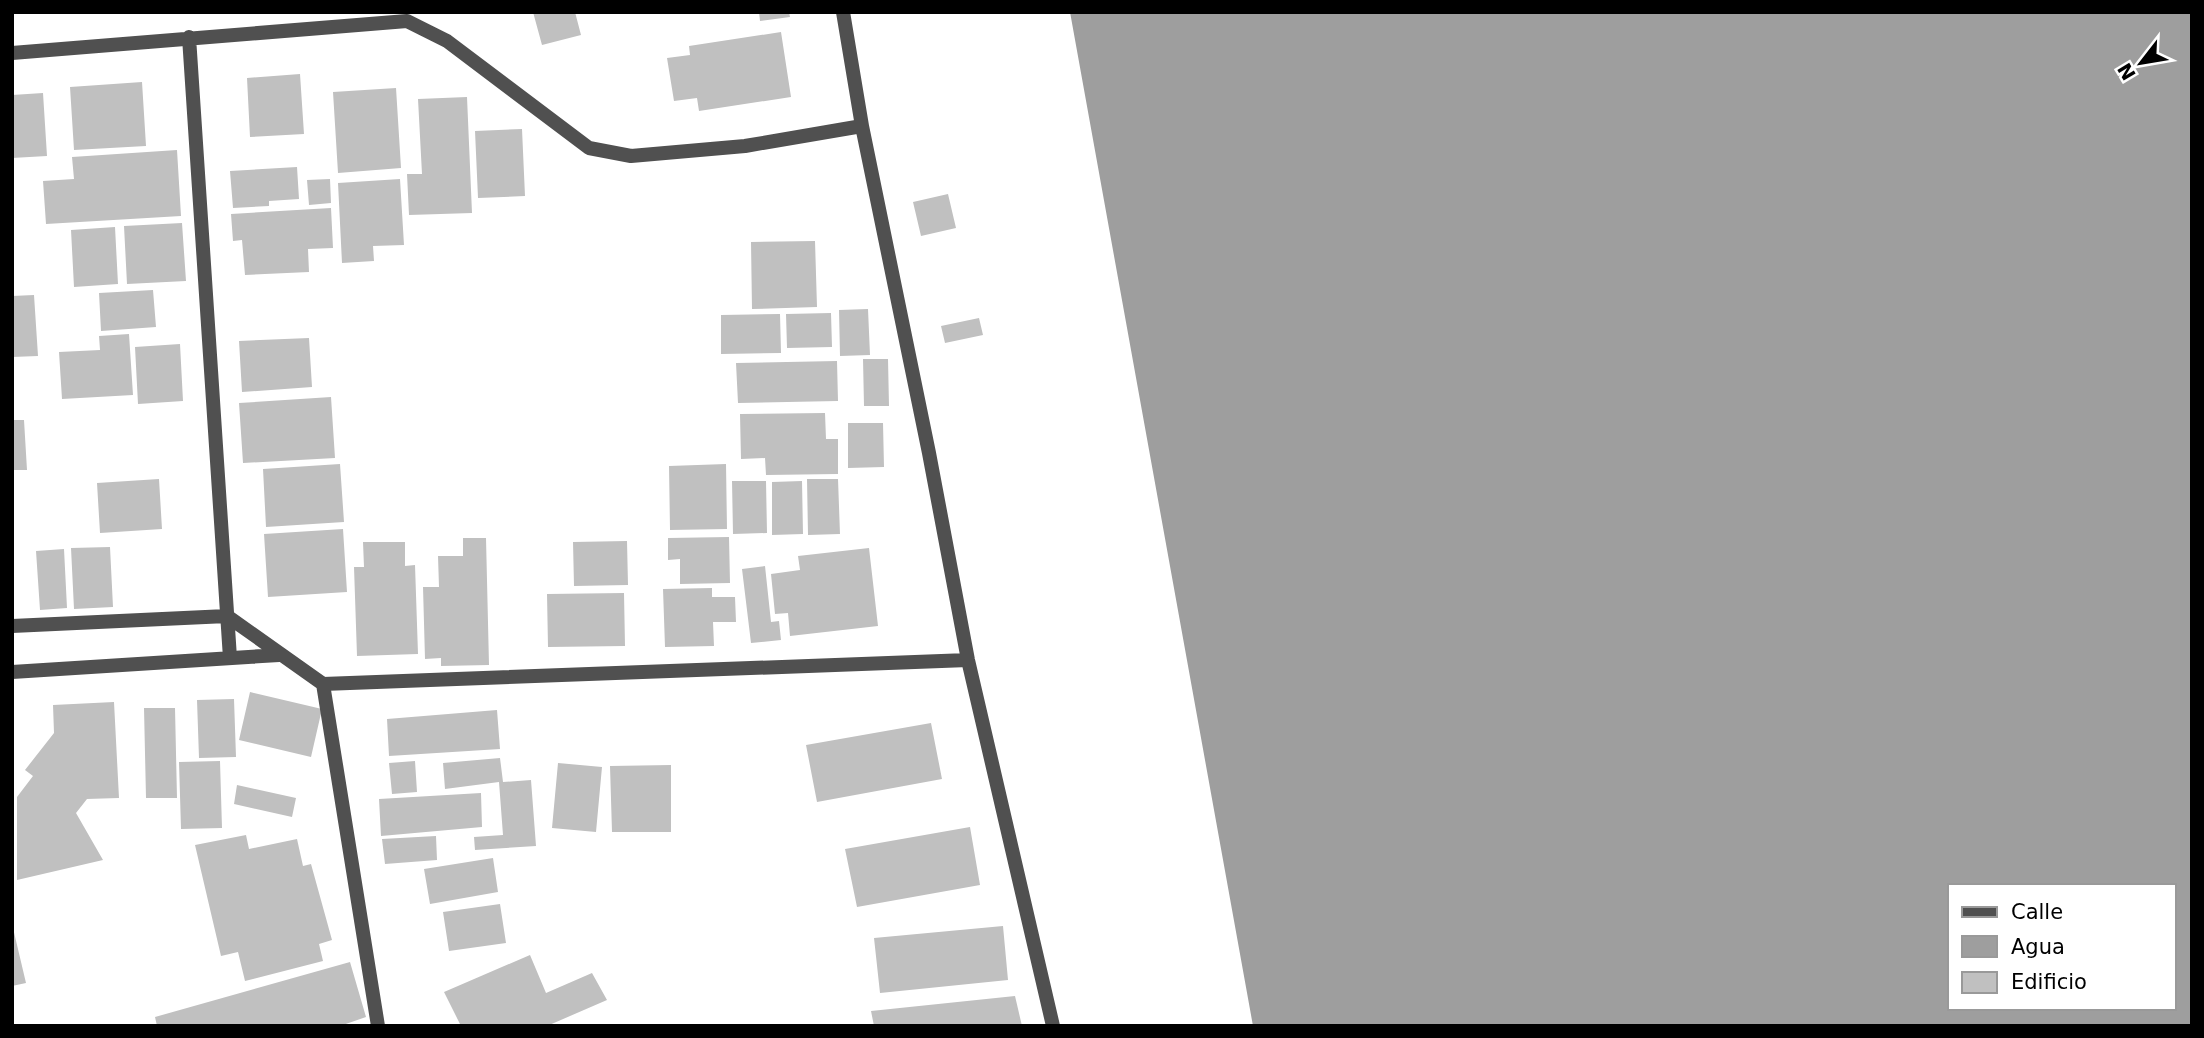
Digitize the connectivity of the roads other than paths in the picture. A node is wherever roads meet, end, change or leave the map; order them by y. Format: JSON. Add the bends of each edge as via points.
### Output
{"nodes":[{"id":1,"x":843,"y":12,"type":"edge"},
{"id":2,"x":189,"y":37,"type":"junction"},
{"id":3,"x":12,"y":52,"type":"edge"},
{"id":4,"x":862,"y":126,"type":"junction"},
{"id":5,"x":227,"y":616,"type":"junction"},
{"id":6,"x":12,"y":626,"type":"edge"},
{"id":7,"x":279,"y":655,"type":"junction"},
{"id":8,"x":230,"y":658,"type":"junction"},
{"id":9,"x":968,"y":660,"type":"junction"},
{"id":10,"x":12,"y":673,"type":"edge"},
{"id":11,"x":323,"y":684,"type":"junction"},
{"id":12,"x":378,"y":1026,"type":"edge"},
{"id":13,"x":1053,"y":1026,"type":"edge"}],
"edges":[{"from":1,"to":4,"type":"street"},
{"from":2,"to":3,"type":"street"},
{"from":2,"to":4,"type":"street","via":[[407,21],[447,41],[589,148],[631,156],[746,146]]},
{"from":2,"to":5,"type":"street"},
{"from":4,"to":9,"type":"street"},
{"from":5,"to":6,"type":"street"},
{"from":5,"to":7,"type":"street"},
{"from":5,"to":8,"type":"street"},
{"from":7,"to":8,"type":"street"},
{"from":7,"to":11,"type":"street"},
{"from":8,"to":10,"type":"street"},
{"from":9,"to":11,"type":"street"},
{"from":9,"to":13,"type":"street"},
{"from":11,"to":12,"type":"street"}]}
